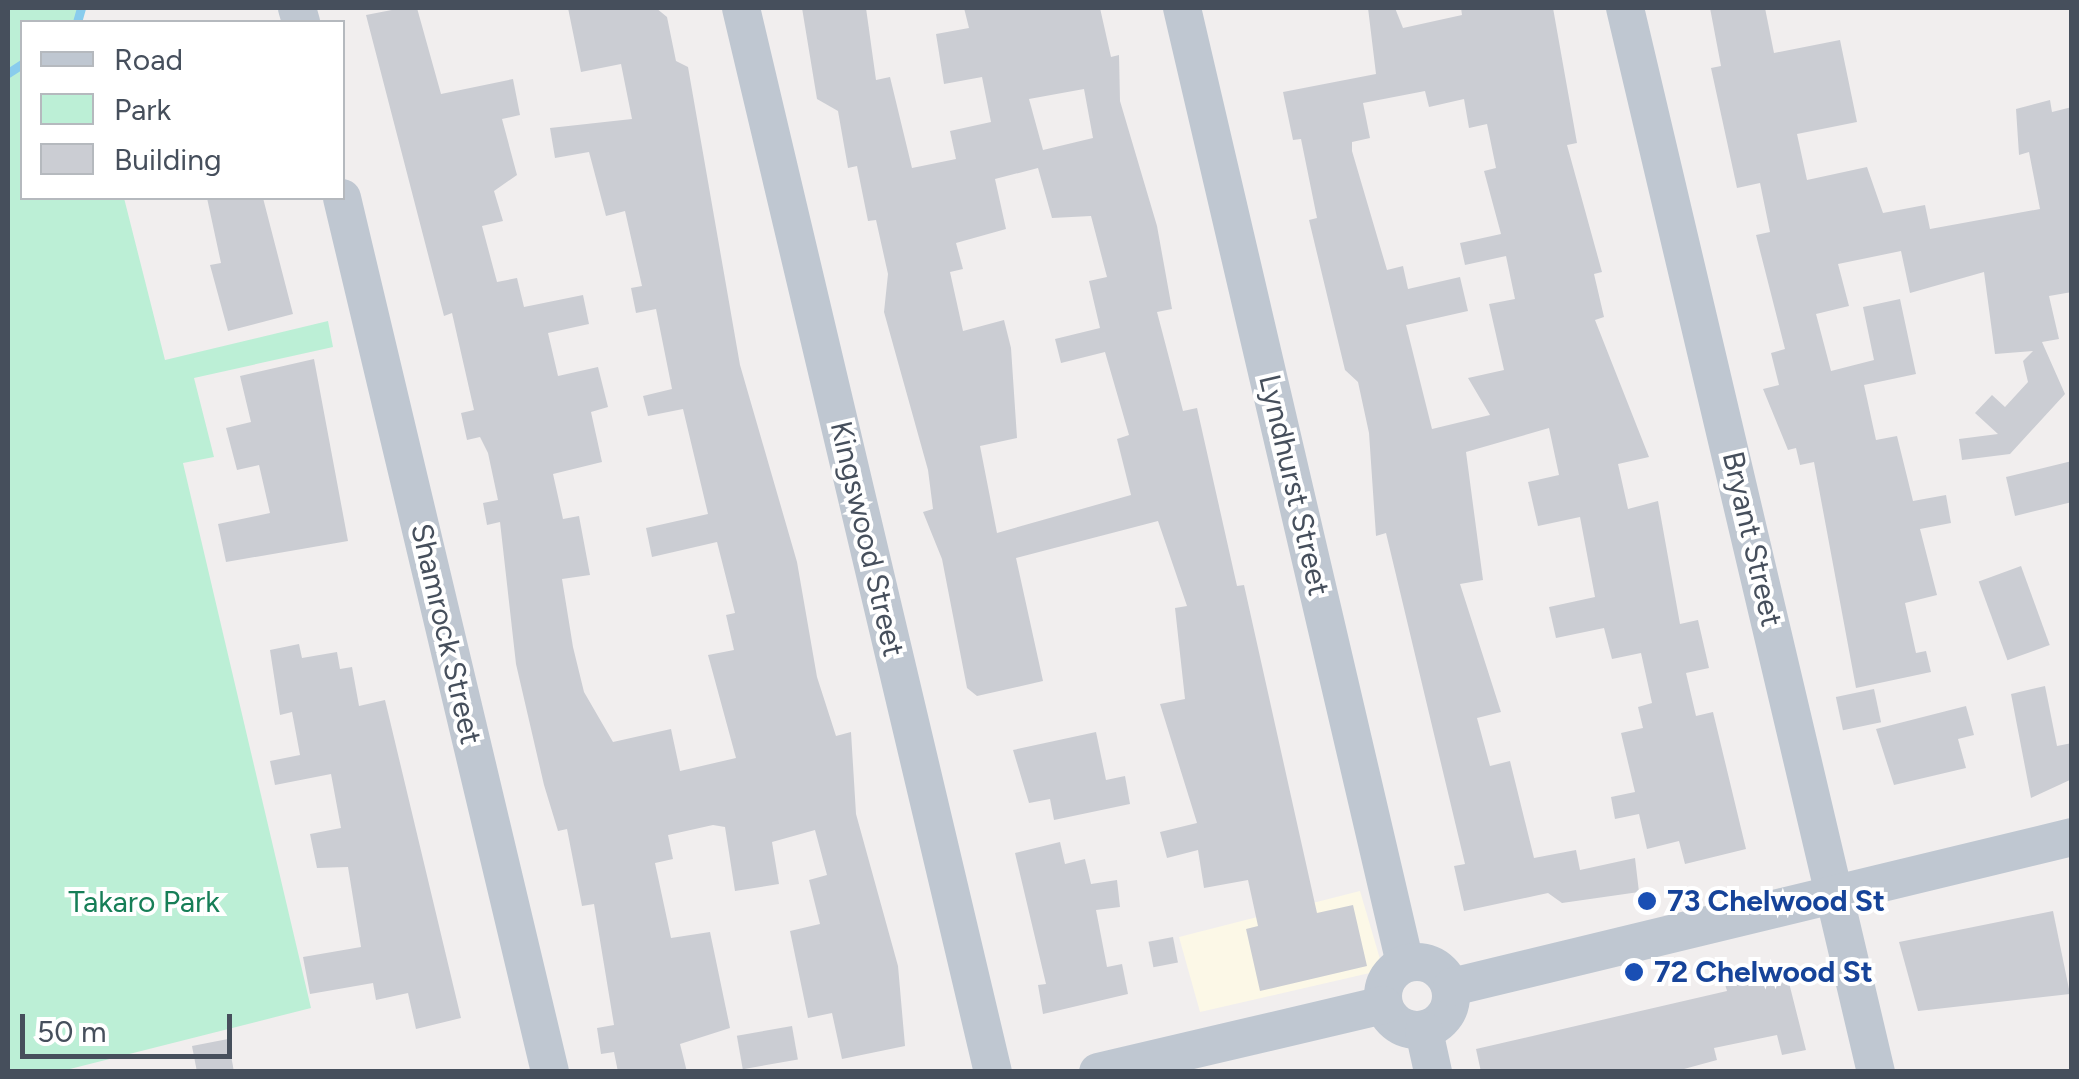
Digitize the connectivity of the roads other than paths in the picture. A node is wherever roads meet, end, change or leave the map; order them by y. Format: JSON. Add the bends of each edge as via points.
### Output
{"nodes":[{"id":1,"x":741,"y":8,"type":"edge"},
{"id":2,"x":1182,"y":8,"type":"edge"},
{"id":3,"x":1626,"y":8,"type":"edge"},
{"id":4,"x":342,"y":200,"type":"edge"},
{"id":5,"x":2072,"y":836,"type":"edge"},
{"id":6,"x":1836,"y":894,"type":"junction"},
{"id":7,"x":1406,"y":963,"type":"junction"},
{"id":8,"x":1452,"y":987,"type":"junction"},
{"id":9,"x":1383,"y":1005,"type":"junction"},
{"id":10,"x":1424,"y":1031,"type":"junction"},
{"id":11,"x":550,"y":1072,"type":"edge"},
{"id":12,"x":993,"y":1072,"type":"edge"},
{"id":13,"x":1098,"y":1072,"type":"edge"},
{"id":14,"x":1433,"y":1072,"type":"edge"},
{"id":15,"x":1876,"y":1072,"type":"edge"}],
"edges":[{"from":1,"to":12,"type":"street","name":"Kingswood Street"},
{"from":2,"to":7,"type":"street","name":"Lyndhurst Street"},
{"from":3,"to":6,"type":"street","name":"Bryant Street"},
{"from":4,"to":11,"type":"street","name":"Shamrock Street"},
{"from":5,"to":6,"type":"street"},
{"from":6,"to":8,"type":"street"},
{"from":6,"to":15,"type":"street","name":"Bryant Street"},
{"from":7,"to":8,"type":"street","via":[[1442,970]]},
{"from":7,"to":9,"type":"street","via":[[1383,987]]},
{"from":8,"to":10,"type":"street","via":[[1451,1006]]},
{"from":9,"to":10,"type":"street","via":[[1391,1020]]},
{"from":9,"to":13,"type":"street"},
{"from":10,"to":14,"type":"street"}]}
